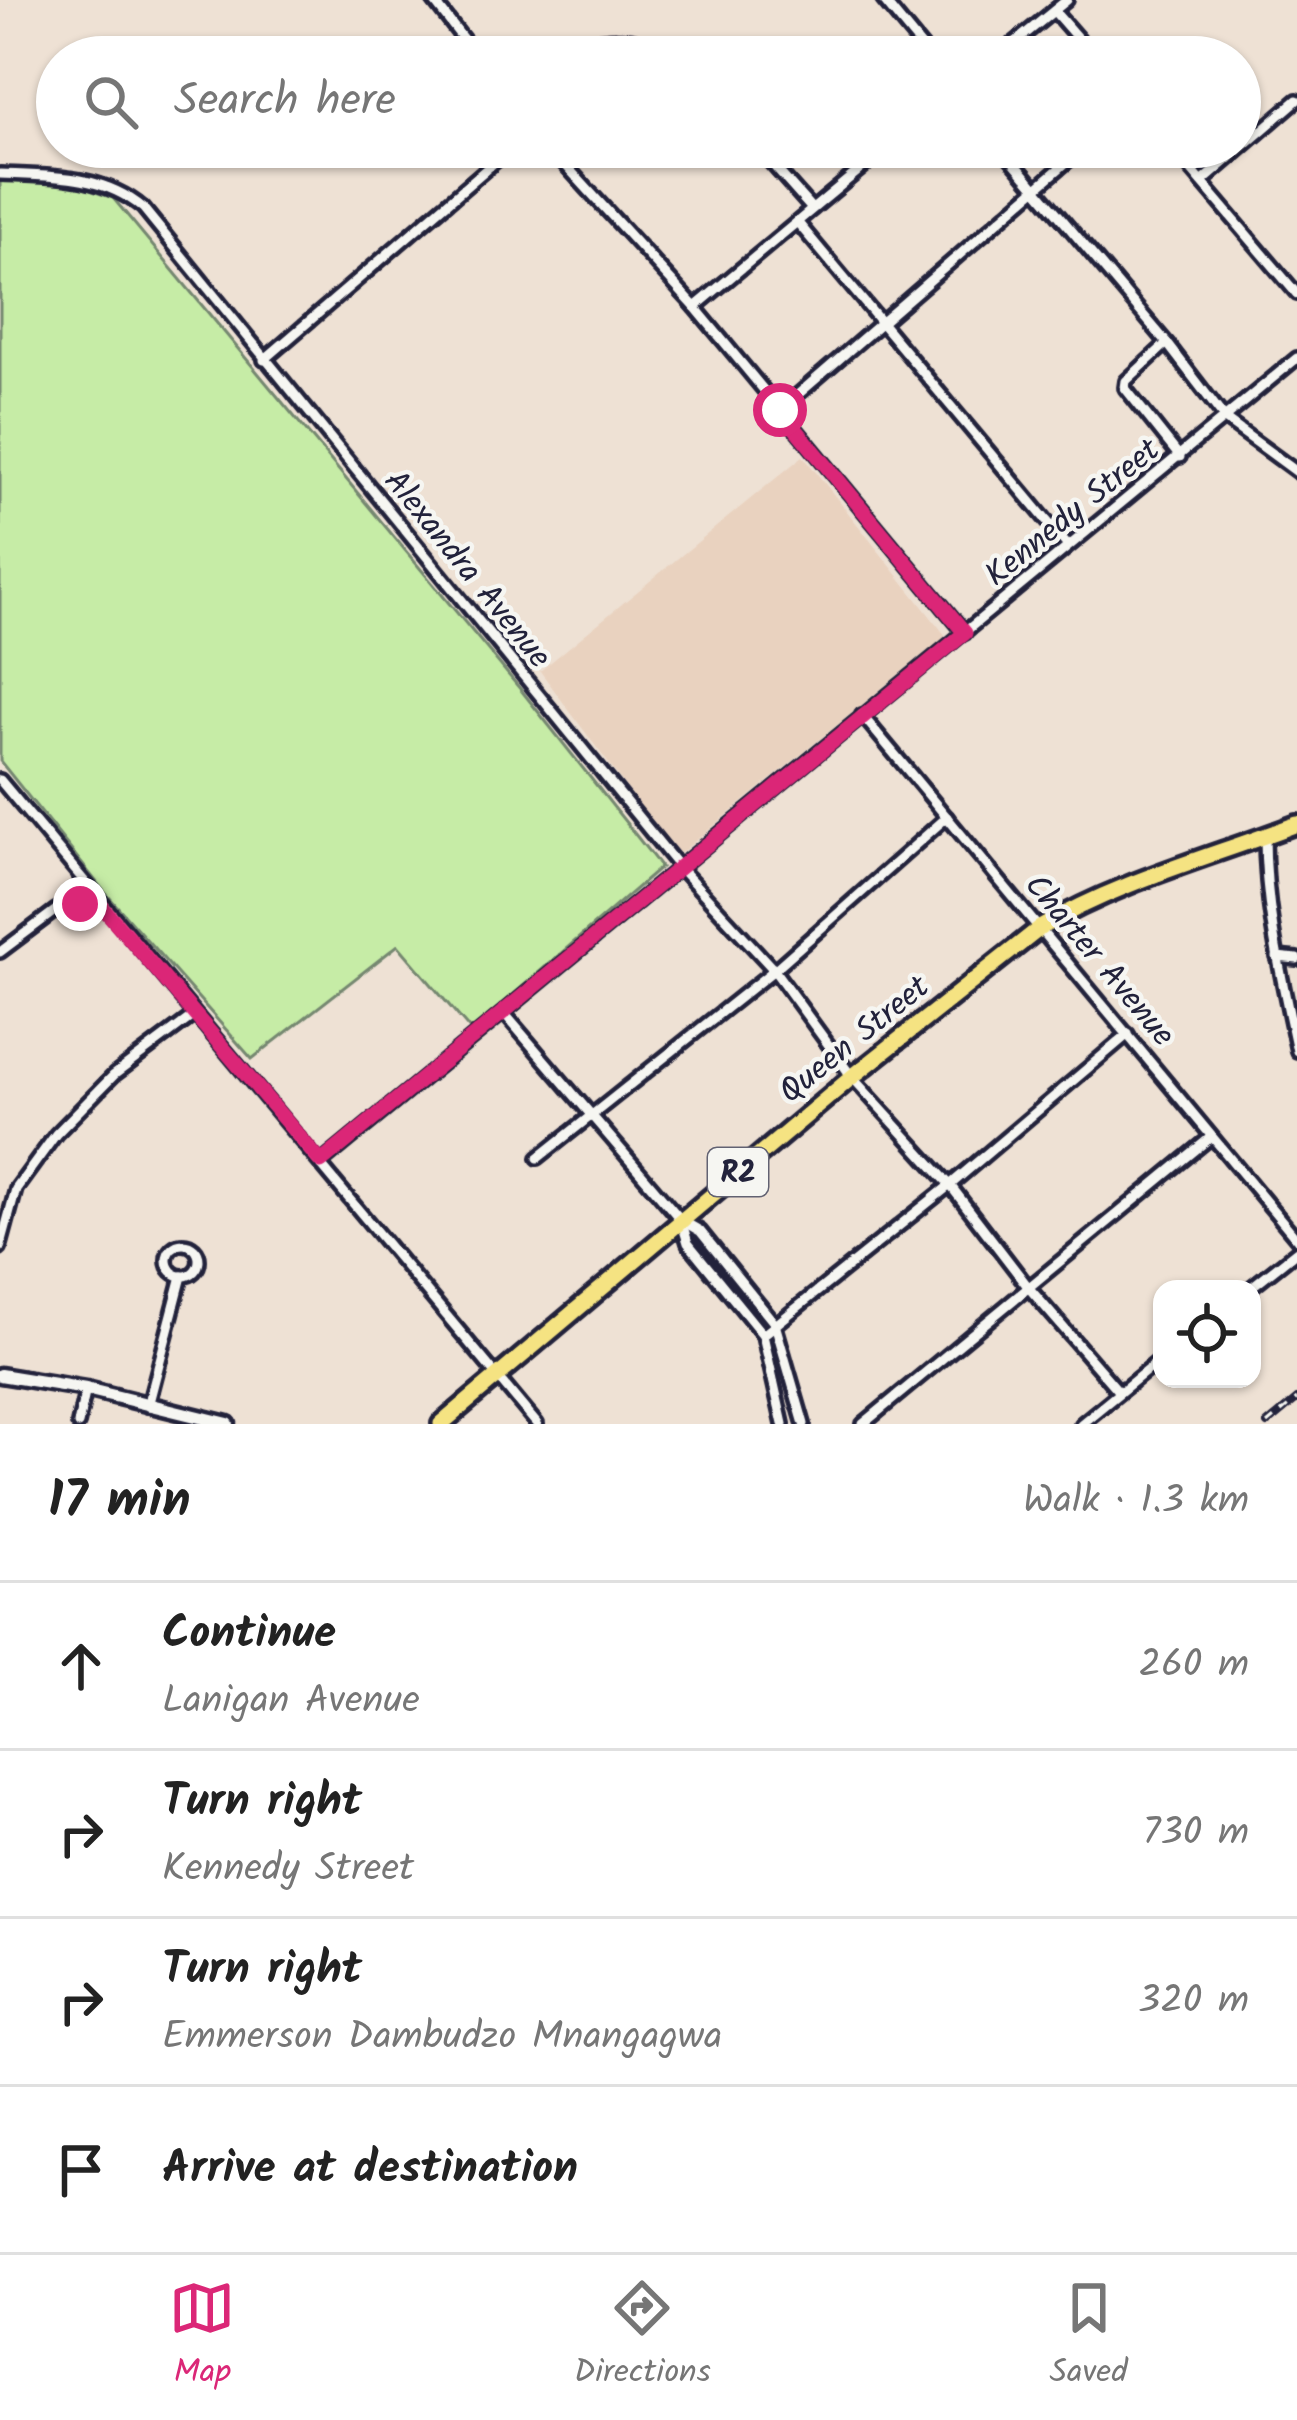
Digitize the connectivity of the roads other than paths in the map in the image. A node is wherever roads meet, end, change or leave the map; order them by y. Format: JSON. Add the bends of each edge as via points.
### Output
{"nodes":[{"id":1,"x":433,"y":0,"type":"edge"},
{"id":2,"x":884,"y":0,"type":"edge"},
{"id":3,"x":1067,"y":0,"type":"edge"},
{"id":4,"x":1054,"y":11,"type":"junction"},
{"id":5,"x":461,"y":36,"type":"edge"},
{"id":6,"x":913,"y":36,"type":"edge"},
{"id":7,"x":1023,"y":36,"type":"edge"},
{"id":8,"x":1076,"y":36,"type":"edge"},
{"id":9,"x":1297,"y":100,"type":"edge"},
{"id":10,"x":1261,"y":131,"type":"edge"},
{"id":11,"x":488,"y":168,"type":"edge"},
{"id":12,"x":568,"y":168,"type":"edge"},
{"id":13,"x":776,"y":168,"type":"edge"},
{"id":14,"x":862,"y":168,"type":"edge"},
{"id":15,"x":1018,"y":168,"type":"edge"},
{"id":16,"x":1059,"y":168,"type":"edge"},
{"id":17,"x":1190,"y":168,"type":"edge"},
{"id":18,"x":1218,"y":168,"type":"edge"},
{"id":19,"x":0,"y":174,"type":"edge"},
{"id":20,"x":1202,"y":182,"type":"junction"},
{"id":21,"x":1034,"y":189,"type":"junction"},
{"id":22,"x":812,"y":209,"type":"junction"},
{"id":23,"x":798,"y":224,"type":"junction"},
{"id":24,"x":1297,"y":294,"type":"edge"},
{"id":25,"x":695,"y":307,"type":"junction"},
{"id":26,"x":880,"y":325,"type":"junction"},
{"id":27,"x":1167,"y":343,"type":"junction"},
{"id":28,"x":1297,"y":358,"type":"edge"},
{"id":29,"x":264,"y":360,"type":"junction"},
{"id":30,"x":780,"y":410,"type":"junction"},
{"id":31,"x":1226,"y":420,"type":"junction"},
{"id":32,"x":1180,"y":457,"type":"junction"},
{"id":33,"x":1297,"y":472,"type":"edge"},
{"id":34,"x":1067,"y":545,"type":"junction"},
{"id":35,"x":965,"y":633,"type":"junction"},
{"id":36,"x":862,"y":716,"type":"junction"},
{"id":37,"x":0,"y":780,"type":"edge"},
{"id":38,"x":947,"y":817,"type":"junction"},
{"id":39,"x":1297,"y":824,"type":"edge"},
{"id":40,"x":1265,"y":836,"type":"junction"},
{"id":41,"x":680,"y":867,"type":"junction"},
{"id":42,"x":100,"y":904,"type":"junction"},
{"id":43,"x":1040,"y":928,"type":"junction"},
{"id":44,"x":0,"y":952,"type":"edge"},
{"id":45,"x":1277,"y":958,"type":"junction"},
{"id":46,"x":1297,"y":959,"type":"edge"},
{"id":47,"x":774,"y":970,"type":"junction"},
{"id":48,"x":504,"y":1013,"type":"junction"},
{"id":49,"x":194,"y":1015,"type":"junction"},
{"id":50,"x":1128,"y":1034,"type":"junction"},
{"id":51,"x":1297,"y":1051,"type":"edge"},
{"id":52,"x":852,"y":1077,"type":"junction"},
{"id":53,"x":588,"y":1114,"type":"junction"},
{"id":54,"x":1211,"y":1137,"type":"junction"},
{"id":55,"x":538,"y":1158,"type":"dead end"},
{"id":56,"x":321,"y":1162,"type":"junction"},
{"id":57,"x":950,"y":1185,"type":"junction"},
{"id":58,"x":680,"y":1220,"type":"junction"},
{"id":59,"x":1297,"y":1239,"type":"edge"},
{"id":60,"x":0,"y":1248,"type":"edge"},
{"id":61,"x":1297,"y":1251,"type":"edge"},
{"id":62,"x":182,"y":1276,"type":"dead end"},
{"id":63,"x":1260,"y":1280,"type":"edge"},
{"id":64,"x":1029,"y":1288,"type":"junction"},
{"id":65,"x":775,"y":1324,"type":"junction"},
{"id":66,"x":763,"y":1335,"type":"junction"},
{"id":67,"x":1153,"y":1365,"type":"edge"},
{"id":68,"x":0,"y":1375,"type":"edge"},
{"id":69,"x":499,"y":1375,"type":"junction"},
{"id":70,"x":86,"y":1389,"type":"junction"},
{"id":71,"x":1119,"y":1392,"type":"junction"},
{"id":72,"x":148,"y":1406,"type":"junction"},
{"id":73,"x":77,"y":1424,"type":"edge"},
{"id":74,"x":228,"y":1424,"type":"edge"},
{"id":75,"x":441,"y":1424,"type":"edge"},
{"id":76,"x":537,"y":1424,"type":"edge"},
{"id":77,"x":783,"y":1424,"type":"edge"},
{"id":78,"x":804,"y":1424,"type":"edge"},
{"id":79,"x":863,"y":1424,"type":"edge"},
{"id":80,"x":1081,"y":1424,"type":"edge"}],
"edges":[{"from":1,"to":5,"type":"street"},
{"from":2,"to":6,"type":"street"},
{"from":3,"to":4,"type":"street"},
{"from":4,"to":7,"type":"street"},
{"from":4,"to":8,"type":"street"},
{"from":9,"to":10,"type":"street"},
{"from":11,"to":29,"type":"street"},
{"from":12,"to":25,"type":"street"},
{"from":13,"to":22,"type":"street"},
{"from":14,"to":22,"type":"street"},
{"from":15,"to":21,"type":"street"},
{"from":16,"to":21,"type":"street"},
{"from":17,"to":20,"type":"street"},
{"from":18,"to":20,"type":"street"},
{"from":19,"to":29,"type":"street","name":"Alexandra Avenue","via":[[72,177],[131,198]]},
{"from":20,"to":24,"type":"street"},
{"from":21,"to":26,"type":"street"},
{"from":21,"to":27,"type":"street"},
{"from":22,"to":23,"type":"street"},
{"from":23,"to":25,"type":"street"},
{"from":23,"to":26,"type":"street"},
{"from":25,"to":30,"type":"street"},
{"from":26,"to":30,"type":"street"},
{"from":26,"to":34,"type":"street"},
{"from":27,"to":31,"type":"street"},
{"from":27,"to":32,"type":"street","via":[[1125,388]]},
{"from":28,"to":31,"type":"street","name":"Kennedy Street"},
{"from":29,"to":41,"type":"street","name":"Alexandra Avenue"},
{"from":30,"to":35,"type":"street"},
{"from":31,"to":32,"type":"street","name":"Kennedy Street"},
{"from":31,"to":33,"type":"street"},
{"from":32,"to":34,"type":"street","name":"Kennedy Street"},
{"from":34,"to":35,"type":"street","name":"Kennedy Street"},
{"from":35,"to":36,"type":"street","name":"Kennedy Street"},
{"from":36,"to":38,"type":"street","name":"Charter Avenue"},
{"from":36,"to":41,"type":"street","name":"Kennedy Street"},
{"from":37,"to":42,"type":"street"},
{"from":38,"to":43,"type":"street","name":"Charter Avenue"},
{"from":38,"to":47,"type":"street"},
{"from":39,"to":40,"type":"highway","name":"Queen Street","number":"R2"},
{"from":40,"to":43,"type":"highway","name":"Queen Street","number":"R2"},
{"from":40,"to":45,"type":"street"},
{"from":41,"to":47,"type":"street","name":"Alexandra Avenue"},
{"from":41,"to":48,"type":"street","name":"Kennedy Street"},
{"from":42,"to":44,"type":"street","via":[[56,910]]},
{"from":42,"to":49,"type":"street"},
{"from":43,"to":50,"type":"street","name":"Charter Avenue"},
{"from":43,"to":52,"type":"highway","name":"Queen Street","number":"R2"},
{"from":45,"to":46,"type":"street"},
{"from":45,"to":51,"type":"street"},
{"from":47,"to":52,"type":"street","name":"Alexandra Avenue"},
{"from":47,"to":53,"type":"street"},
{"from":48,"to":53,"type":"street"},
{"from":48,"to":56,"type":"street","name":"Kennedy Street"},
{"from":49,"to":56,"type":"street"},
{"from":49,"to":60,"type":"street","via":[[114,1075],[56,1134],[16,1189]]},
{"from":50,"to":54,"type":"street","name":"Charter Avenue"},
{"from":50,"to":57,"type":"street"},
{"from":52,"to":57,"type":"street","name":"Alexandra Avenue"},
{"from":52,"to":58,"type":"highway","name":"Queen Street","number":"R2"},
{"from":53,"to":55,"type":"street"},
{"from":53,"to":58,"type":"street"},
{"from":54,"to":59,"type":"street","name":"Charter Avenue"},
{"from":54,"to":64,"type":"street"},
{"from":56,"to":69,"type":"street"},
{"from":57,"to":64,"type":"street","name":"Alexandra Avenue"},
{"from":57,"to":65,"type":"street"},
{"from":58,"to":65,"type":"street","via":[[700,1231]]},
{"from":58,"to":66,"type":"street","via":[[688,1243]]},
{"from":58,"to":69,"type":"highway","name":"Queen Street","number":"R2"},
{"from":61,"to":63,"type":"street"},
{"from":62,"to":72,"type":"street"},
{"from":64,"to":71,"type":"street","name":"Alexandra Avenue"},
{"from":64,"to":79,"type":"street"},
{"from":65,"to":66,"type":"street"},
{"from":65,"to":78,"type":"street"},
{"from":66,"to":77,"type":"street"},
{"from":67,"to":71,"type":"street"},
{"from":68,"to":70,"type":"main road"},
{"from":69,"to":75,"type":"highway","name":"Queen Street","number":"R2"},
{"from":69,"to":76,"type":"street"},
{"from":70,"to":72,"type":"main road"},
{"from":70,"to":73,"type":"street"},
{"from":71,"to":80,"type":"street"},
{"from":72,"to":74,"type":"main road"}]}
